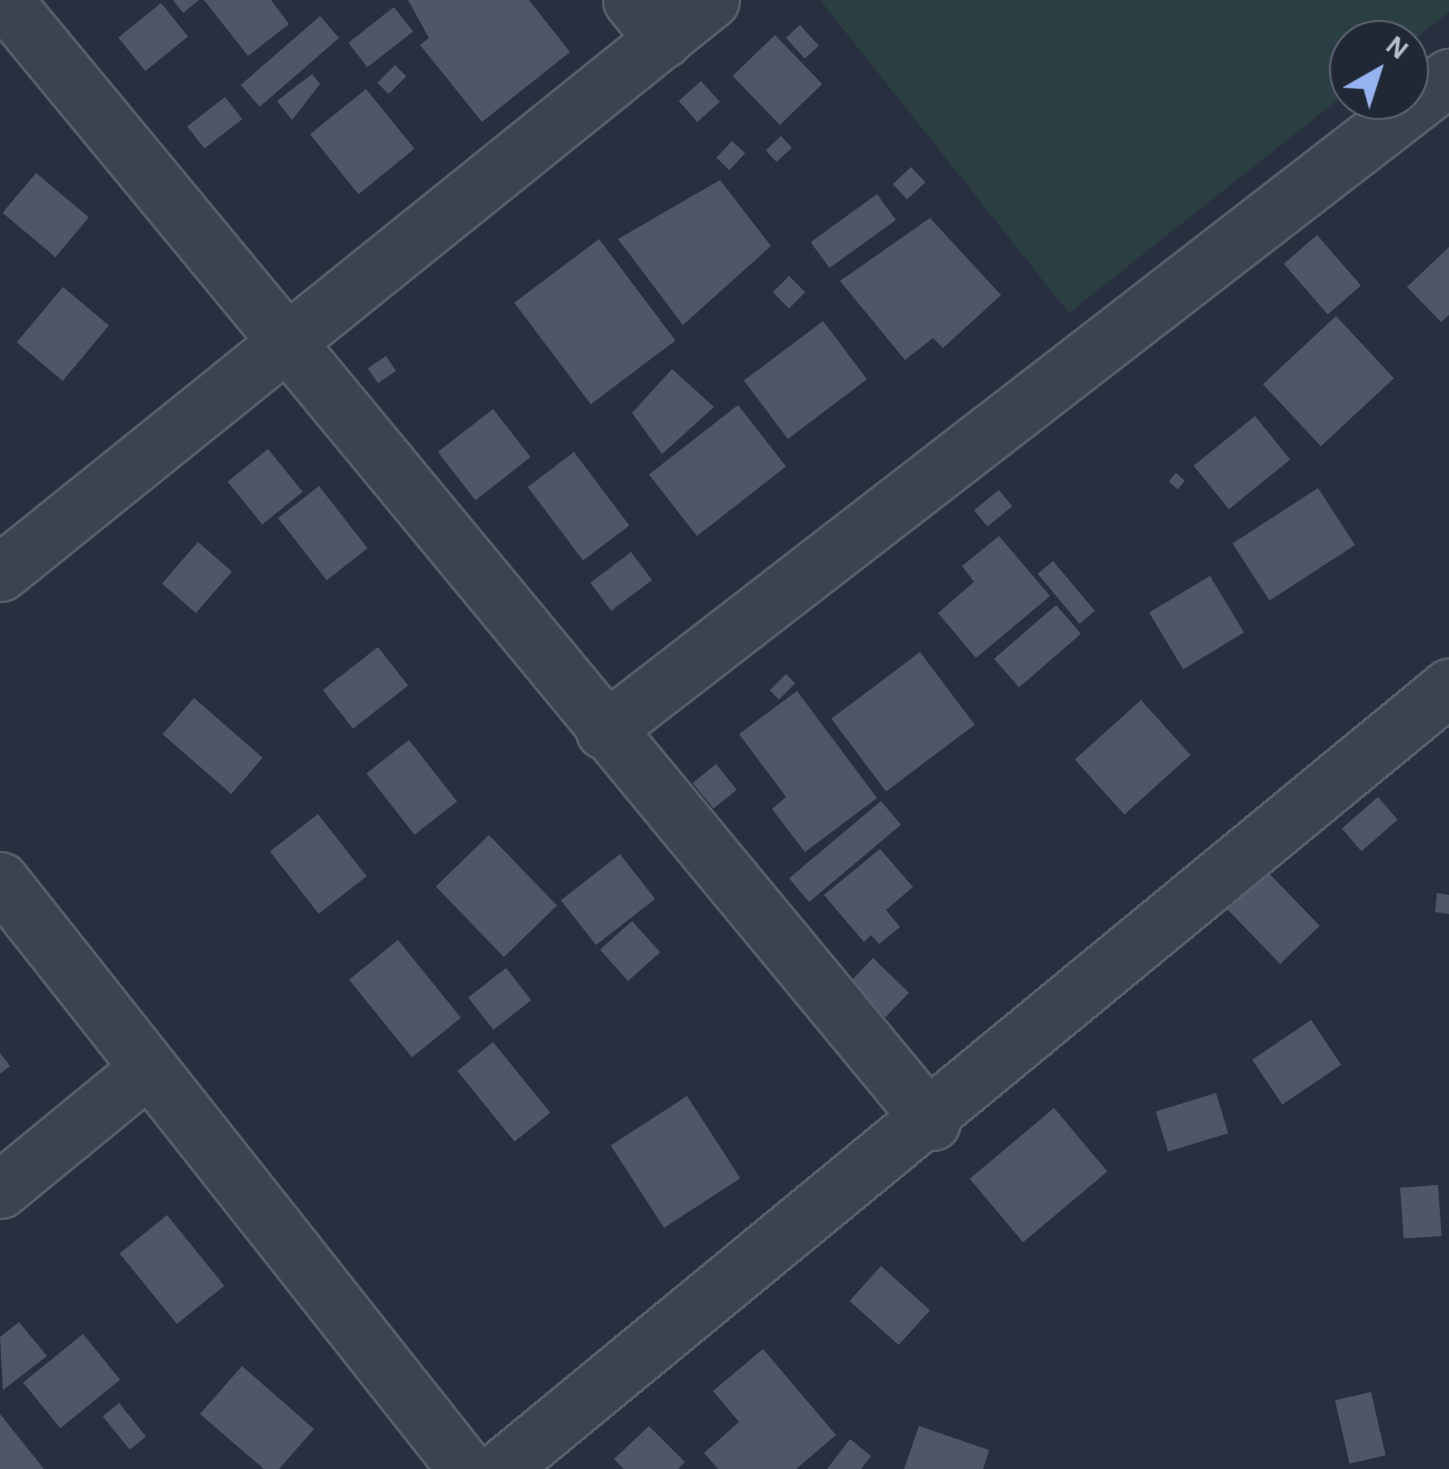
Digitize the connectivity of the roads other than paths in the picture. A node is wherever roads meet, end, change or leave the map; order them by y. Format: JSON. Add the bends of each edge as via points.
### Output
{"nodes":[{"id":1,"x":4,"y":0,"type":"edge"},
{"id":2,"x":711,"y":0,"type":"edge"},
{"id":3,"x":647,"y":20,"type":"edge"},
{"id":4,"x":1449,"y":77,"type":"edge"},
{"id":5,"x":291,"y":343,"type":"junction"},
{"id":6,"x":0,"y":573,"type":"edge"},
{"id":7,"x":1449,"y":687,"type":"edge"},
{"id":8,"x":604,"y":730,"type":"junction"},
{"id":9,"x":0,"y":880,"type":"edge"},
{"id":10,"x":146,"y":1070,"type":"junction"},
{"id":11,"x":932,"y":1122,"type":"junction"},
{"id":12,"x":0,"y":1190,"type":"edge"},
{"id":13,"x":466,"y":1469,"type":"edge"},
{"id":14,"x":500,"y":1469,"type":"edge"}],
"edges":[{"from":1,"to":5,"type":"street"},
{"from":2,"to":3,"type":"street"},
{"from":3,"to":5,"type":"street"},
{"from":4,"to":8,"type":"street"},
{"from":5,"to":6,"type":"street"},
{"from":5,"to":8,"type":"street"},
{"from":7,"to":11,"type":"street"},
{"from":8,"to":11,"type":"street"},
{"from":9,"to":10,"type":"street"},
{"from":10,"to":12,"type":"street"},
{"from":10,"to":13,"type":"street"},
{"from":11,"to":14,"type":"street"}]}
